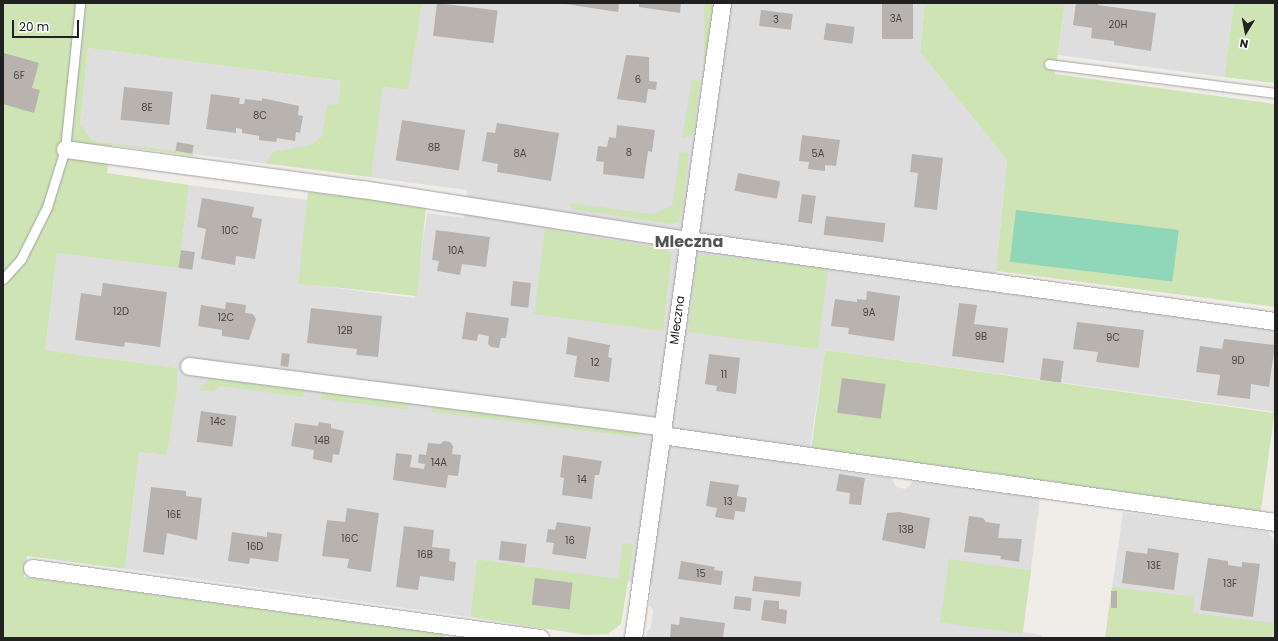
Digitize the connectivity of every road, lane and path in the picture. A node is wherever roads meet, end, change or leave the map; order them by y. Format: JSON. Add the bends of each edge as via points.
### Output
{"nodes":[{"id":1,"x":80,"y":3,"type":"edge"},
{"id":2,"x":722,"y":3,"type":"edge"},
{"id":3,"x":1049,"y":64,"type":"dead end"},
{"id":4,"x":1275,"y":93,"type":"edge"},
{"id":5,"x":65,"y":149,"type":"junction"},
{"id":6,"x":688,"y":240,"type":"junction"},
{"id":7,"x":3,"y":279,"type":"edge"},
{"id":8,"x":1275,"y":321,"type":"edge"},
{"id":9,"x":189,"y":366,"type":"dead end"},
{"id":10,"x":661,"y":431,"type":"junction"},
{"id":11,"x":1275,"y":522,"type":"edge"},
{"id":12,"x":32,"y":568,"type":"dead end"},
{"id":13,"x":540,"y":638,"type":"edge"},
{"id":14,"x":633,"y":638,"type":"edge"}],
"edges":[{"from":1,"to":5,"type":"lane"},
{"from":2,"to":6,"type":"street","name":"Mleczna"},
{"from":3,"to":4,"type":"lane"},
{"from":5,"to":6,"type":"street","via":[[362,189]]},
{"from":5,"to":7,"type":"lane","via":[[47,207],[21,259]]},
{"from":6,"to":8,"type":"street"},
{"from":6,"to":10,"type":"street","name":"Mleczna"},
{"from":9,"to":10,"type":"street"},
{"from":10,"to":11,"type":"street"},
{"from":10,"to":14,"type":"street","name":"Mleczna"},
{"from":12,"to":13,"type":"street"}]}
